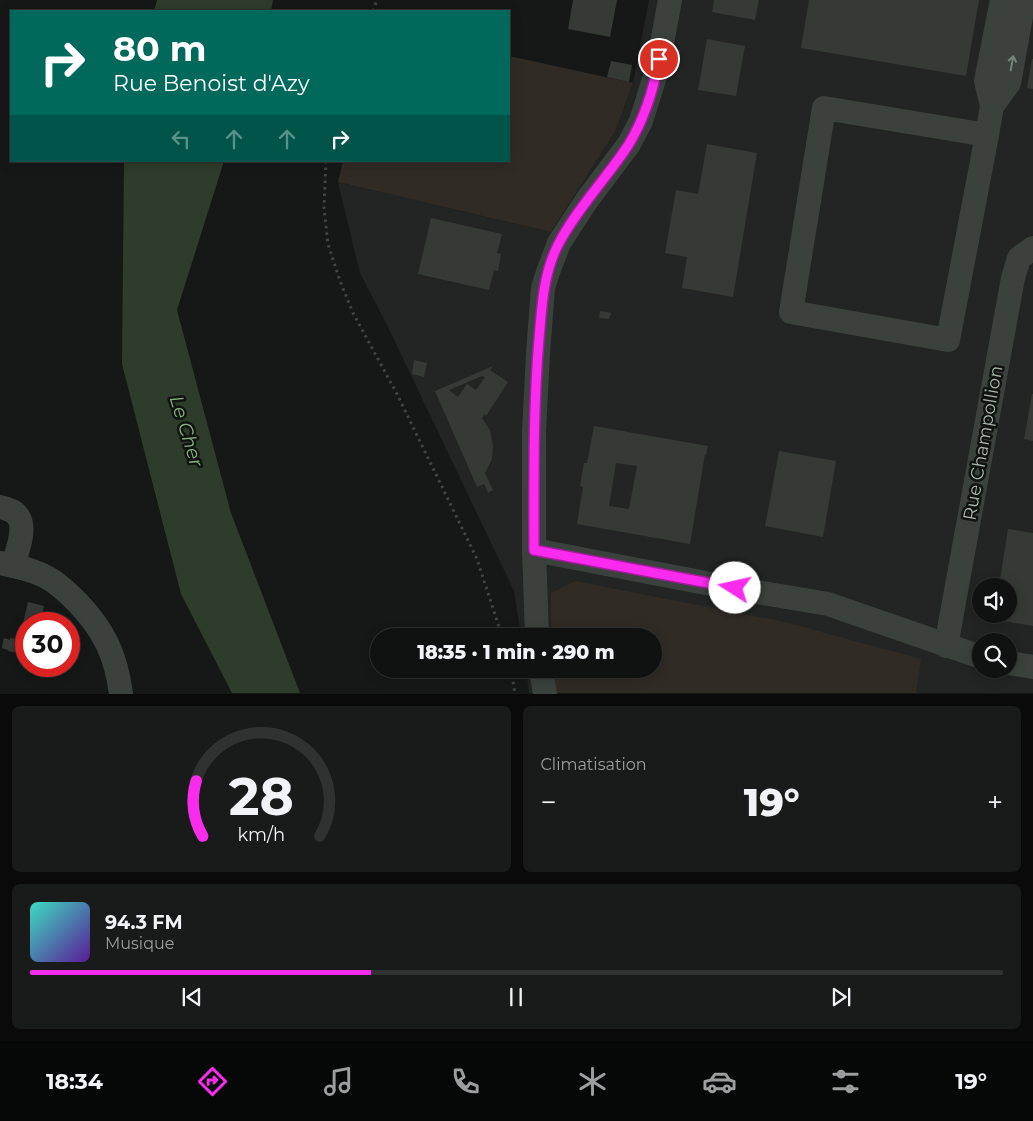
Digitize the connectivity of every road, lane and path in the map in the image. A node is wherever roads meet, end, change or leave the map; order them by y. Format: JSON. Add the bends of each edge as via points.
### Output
{"nodes":[{"id":1,"x":670,"y":0,"type":"edge"},
{"id":2,"x":1002,"y":0,"type":"edge"},
{"id":3,"x":1024,"y":0,"type":"edge"},
{"id":4,"x":992,"y":106,"type":"junction"},
{"id":5,"x":987,"y":135,"type":"junction"},
{"id":6,"x":326,"y":162,"type":"edge"},
{"id":7,"x":1033,"y":248,"type":"edge"},
{"id":8,"x":0,"y":507,"type":"edge"},
{"id":9,"x":534,"y":550,"type":"junction"},
{"id":10,"x":7,"y":564,"type":"edge"},
{"id":11,"x":499,"y":628,"type":"edge"},
{"id":12,"x":537,"y":628,"type":"edge"},
{"id":13,"x":946,"y":646,"type":"junction"},
{"id":14,"x":972,"y":654,"type":"edge"},
{"id":15,"x":1017,"y":664,"type":"edge"},
{"id":16,"x":1033,"y":667,"type":"edge"},
{"id":17,"x":513,"y":678,"type":"edge"},
{"id":18,"x":542,"y":678,"type":"edge"},
{"id":19,"x":121,"y":694,"type":"edge"},
{"id":20,"x":516,"y":694,"type":"edge"},
{"id":21,"x":545,"y":694,"type":"edge"}],
"edges":[{"from":1,"to":9,"type":"street","via":[[657,70],[641,121],[629,144],[559,243],[543,288],[534,432]]},
{"from":2,"to":4,"type":"street","via":[[986,81]]},
{"from":4,"to":3,"type":"street","one_way":true,"via":[[1009,82]]},
{"from":4,"to":5,"type":"street"},
{"from":5,"to":5,"type":"street","via":[[948,340],[791,312],[824,108]]},
{"from":6,"to":11,"type":"path","via":[[324,208],[328,244],[340,281],[477,559]]},
{"from":7,"to":13,"type":"street","name":"Rue Champollion","via":[[1019,258],[1013,278]]},
{"from":8,"to":10,"type":"street","via":[[11,509],[20,519],[22,532]]},
{"from":9,"to":12,"type":"street"},
{"from":9,"to":13,"type":"street","via":[[828,604]]},
{"from":10,"to":19,"type":"street","via":[[48,578],[90,616],[108,643],[118,670]]},
{"from":13,"to":14,"type":"street"},
{"from":15,"to":16,"type":"street"},
{"from":17,"to":20,"type":"path"},
{"from":18,"to":21,"type":"street"}]}
